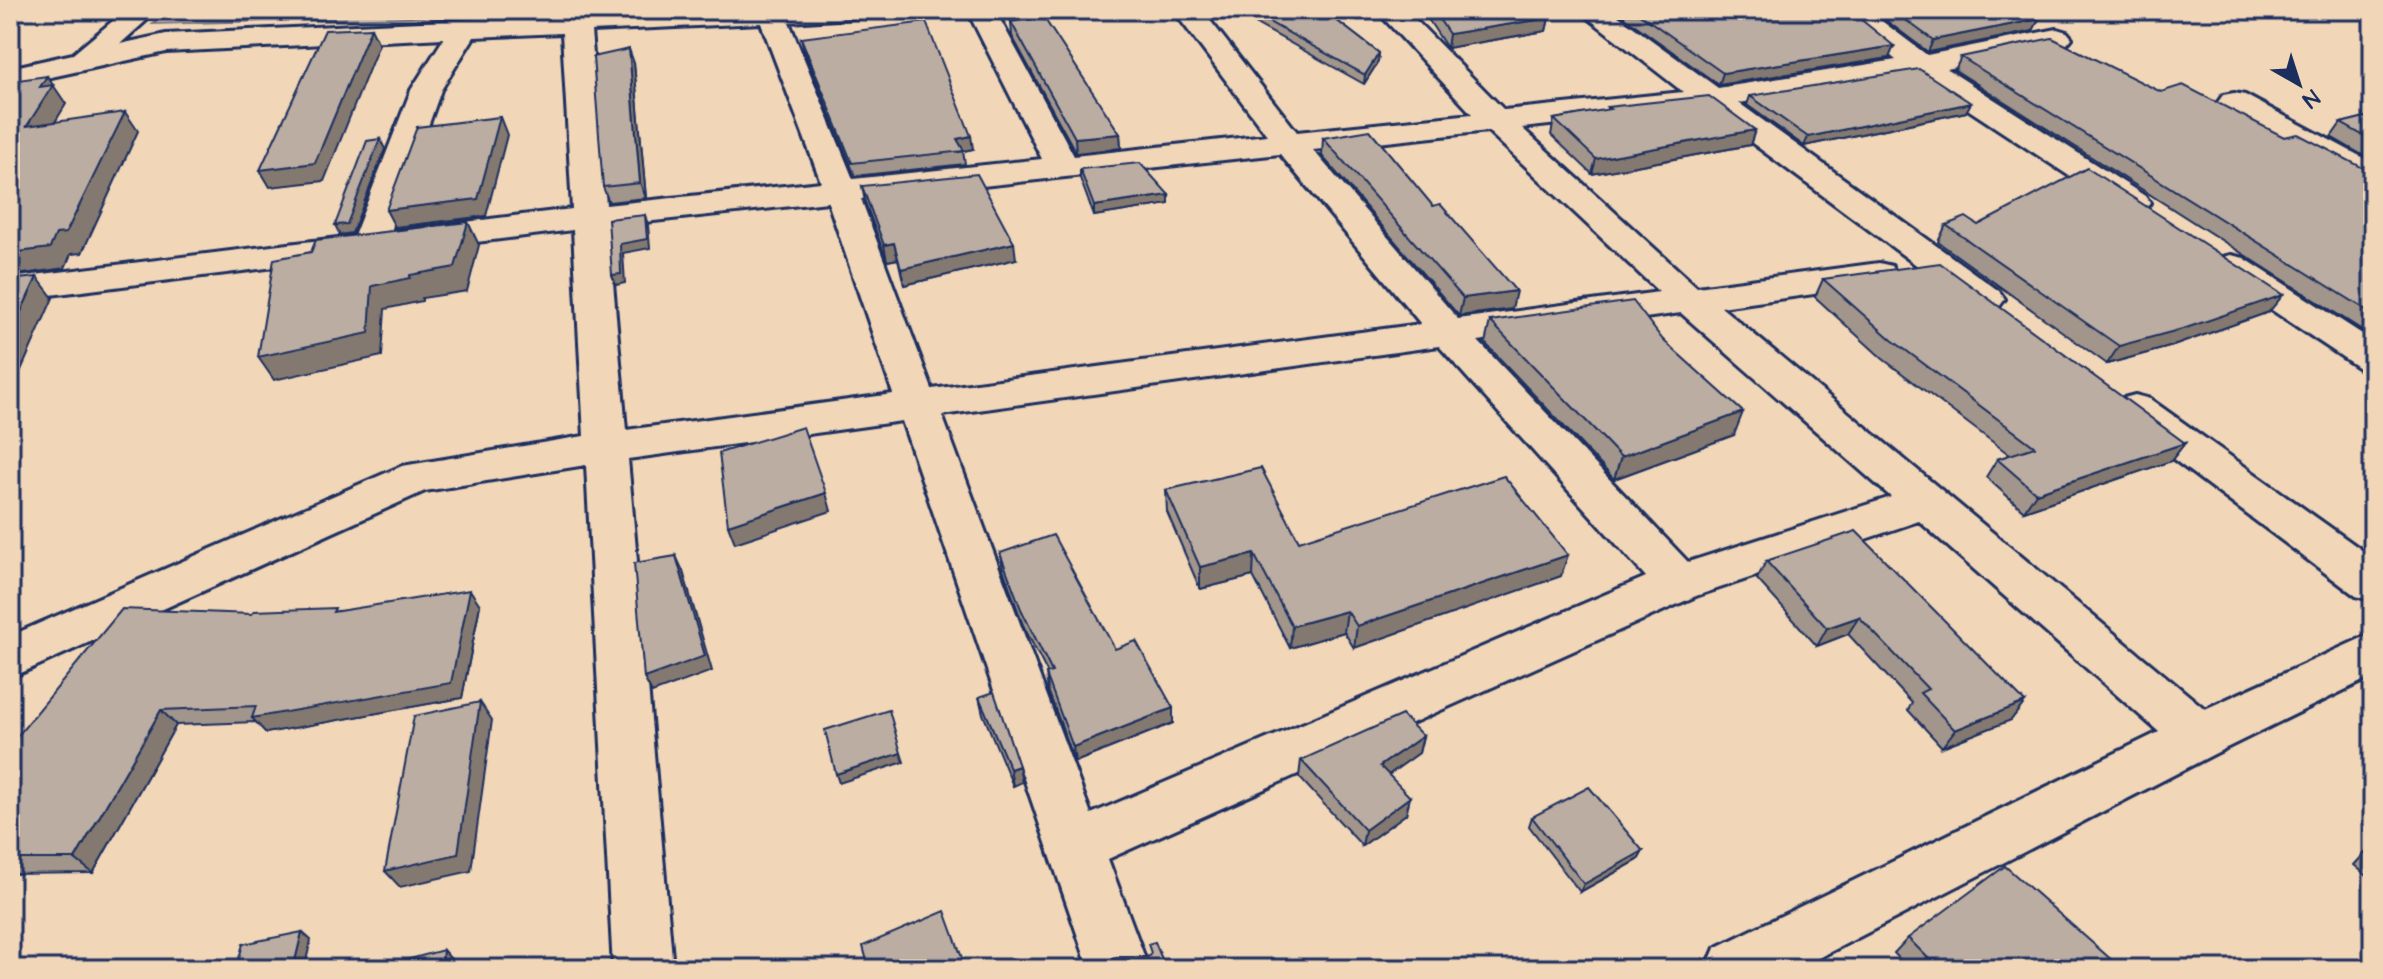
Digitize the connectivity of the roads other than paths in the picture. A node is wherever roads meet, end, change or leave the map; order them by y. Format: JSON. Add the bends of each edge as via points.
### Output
{"nodes":[{"id":1,"x":144,"y":10,"type":"edge"},
{"id":2,"x":852,"y":10,"type":"edge"},
{"id":3,"x":981,"y":10,"type":"edge"},
{"id":4,"x":1187,"y":10,"type":"edge"},
{"id":5,"x":1390,"y":10,"type":"edge"},
{"id":6,"x":1592,"y":10,"type":"edge"},
{"id":7,"x":1849,"y":10,"type":"edge"},
{"id":8,"x":772,"y":14,"type":"junction"},
{"id":9,"x":576,"y":23,"type":"junction"},
{"id":10,"x":464,"y":29,"type":"junction"},
{"id":11,"x":2057,"y":38,"type":"edge"},
{"id":12,"x":79,"y":62,"type":"junction"},
{"id":13,"x":1921,"y":65,"type":"junction"},
{"id":14,"x":10,"y":77,"type":"edge"},
{"id":15,"x":1711,"y":98,"type":"junction"},
{"id":16,"x":2234,"y":102,"type":"dead end"},
{"id":17,"x":1496,"y":121,"type":"junction"},
{"id":18,"x":1289,"y":143,"type":"junction"},
{"id":19,"x":1063,"y":167,"type":"junction"},
{"id":20,"x":2373,"y":177,"type":"edge"},
{"id":21,"x":841,"y":191,"type":"junction"},
{"id":22,"x":591,"y":217,"type":"junction"},
{"id":23,"x":2161,"y":221,"type":"edge"},
{"id":24,"x":368,"y":245,"type":"junction"},
{"id":25,"x":2200,"y":247,"type":"edge"},
{"id":26,"x":1941,"y":266,"type":"junction"},
{"id":27,"x":10,"y":289,"type":"edge"},
{"id":28,"x":1689,"y":300,"type":"junction"},
{"id":29,"x":2017,"y":322,"type":"edge"},
{"id":30,"x":1449,"y":333,"type":"junction"},
{"id":31,"x":2373,"y":359,"type":"edge"},
{"id":32,"x":2106,"y":387,"type":"edge"},
{"id":33,"x":917,"y":405,"type":"junction"},
{"id":34,"x":608,"y":447,"type":"junction"},
{"id":35,"x":1927,"y":502,"type":"junction"},
{"id":36,"x":1679,"y":583,"type":"junction"},
{"id":37,"x":2373,"y":583,"type":"edge"},
{"id":38,"x":2373,"y":653,"type":"edge"},
{"id":39,"x":10,"y":658,"type":"edge"},
{"id":40,"x":2200,"y":736,"type":"junction"},
{"id":41,"x":1075,"y":847,"type":"junction"},
{"id":42,"x":643,"y":969,"type":"edge"},
{"id":43,"x":1119,"y":969,"type":"edge"},
{"id":44,"x":1736,"y":969,"type":"edge"}],
"edges":[{"from":1,"to":12,"type":"street"},
{"from":2,"to":8,"type":"street"},
{"from":3,"to":19,"type":"street"},
{"from":4,"to":18,"type":"street"},
{"from":5,"to":17,"type":"street"},
{"from":6,"to":15,"type":"street"},
{"from":7,"to":13,"type":"street"},
{"from":8,"to":9,"type":"street"},
{"from":8,"to":21,"type":"street"},
{"from":9,"to":10,"type":"street"},
{"from":9,"to":22,"type":"street"},
{"from":10,"to":12,"type":"street","via":[[166,43]]},
{"from":10,"to":24,"type":"street","via":[[426,90]]},
{"from":11,"to":13,"type":"street"},
{"from":12,"to":14,"type":"street"},
{"from":13,"to":15,"type":"street"},
{"from":13,"to":23,"type":"street"},
{"from":15,"to":17,"type":"street"},
{"from":15,"to":26,"type":"street"},
{"from":16,"to":20,"type":"street"},
{"from":17,"to":18,"type":"street"},
{"from":17,"to":28,"type":"street"},
{"from":18,"to":19,"type":"street"},
{"from":18,"to":30,"type":"street"},
{"from":19,"to":21,"type":"street"},
{"from":21,"to":22,"type":"street"},
{"from":21,"to":33,"type":"street"},
{"from":22,"to":24,"type":"street"},
{"from":22,"to":34,"type":"street"},
{"from":24,"to":27,"type":"street"},
{"from":25,"to":31,"type":"street"},
{"from":26,"to":28,"type":"street"},
{"from":26,"to":29,"type":"street"},
{"from":28,"to":30,"type":"street"},
{"from":28,"to":35,"type":"street"},
{"from":30,"to":33,"type":"street"},
{"from":30,"to":36,"type":"street"},
{"from":32,"to":37,"type":"street"},
{"from":33,"to":34,"type":"street"},
{"from":33,"to":41,"type":"street"},
{"from":34,"to":39,"type":"street","via":[[417,477]]},
{"from":34,"to":42,"type":"street"},
{"from":35,"to":36,"type":"street"},
{"from":35,"to":40,"type":"street"},
{"from":36,"to":41,"type":"street"},
{"from":38,"to":40,"type":"street"},
{"from":40,"to":44,"type":"street"},
{"from":41,"to":43,"type":"street"}]}
